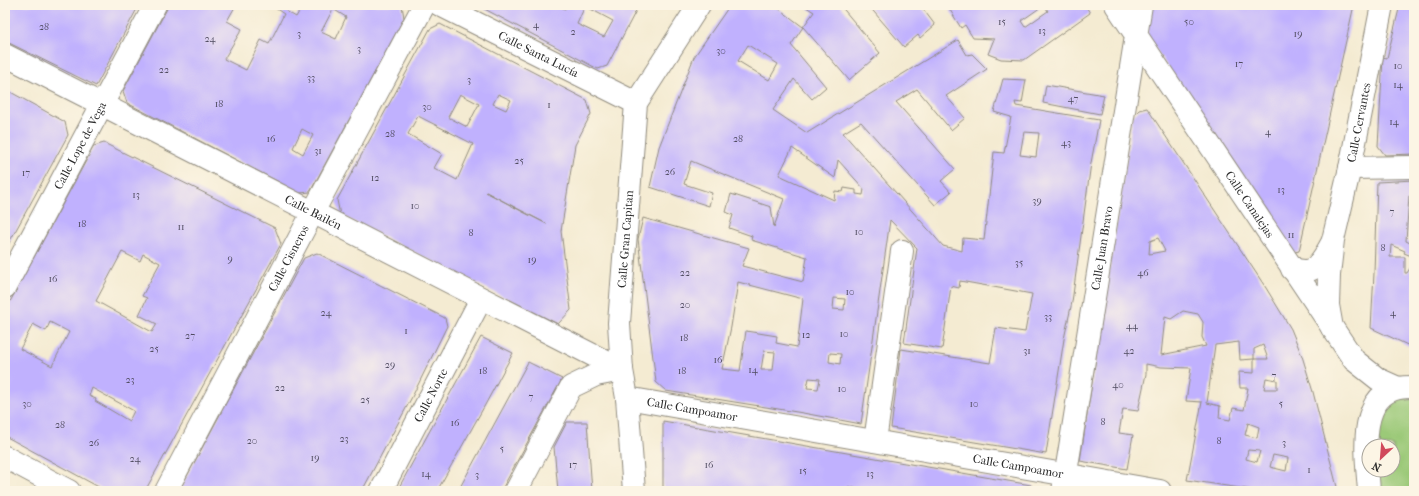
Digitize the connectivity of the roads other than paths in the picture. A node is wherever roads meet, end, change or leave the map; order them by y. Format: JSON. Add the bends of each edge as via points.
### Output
{"nodes":[{"id":1,"x":154,"y":5,"type":"edge"},
{"id":2,"x":424,"y":5,"type":"edge"},
{"id":3,"x":440,"y":5,"type":"edge"},
{"id":4,"x":699,"y":5,"type":"edge"},
{"id":5,"x":1116,"y":5,"type":"edge"},
{"id":6,"x":1142,"y":5,"type":"edge"},
{"id":7,"x":1382,"y":5,"type":"edge"},
{"id":8,"x":1137,"y":36,"type":"junction"},
{"id":9,"x":5,"y":55,"type":"edge"},
{"id":10,"x":636,"y":103,"type":"junction"},
{"id":11,"x":101,"y":104,"type":"junction"},
{"id":12,"x":1414,"y":167,"type":"edge"},
{"id":13,"x":1350,"y":168,"type":"junction"},
{"id":14,"x":313,"y":212,"type":"junction"},
{"id":15,"x":1334,"y":240,"type":"junction"},
{"id":16,"x":902,"y":251,"type":"dead end"},
{"id":17,"x":1292,"y":269,"type":"junction"},
{"id":18,"x":5,"y":287,"type":"edge"},
{"id":19,"x":482,"y":299,"type":"junction"},
{"id":20,"x":1332,"y":328,"type":"junction"},
{"id":21,"x":622,"y":370,"type":"junction"},
{"id":22,"x":1406,"y":388,"type":"edge"},
{"id":23,"x":627,"y":398,"type":"junction"},
{"id":24,"x":875,"y":441,"type":"junction"},
{"id":25,"x":5,"y":457,"type":"edge"},
{"id":26,"x":1064,"y":483,"type":"edge"},
{"id":27,"x":69,"y":491,"type":"edge"},
{"id":28,"x":166,"y":491,"type":"edge"},
{"id":29,"x":381,"y":491,"type":"edge"},
{"id":30,"x":516,"y":491,"type":"edge"},
{"id":31,"x":634,"y":491,"type":"edge"},
{"id":32,"x":1160,"y":491,"type":"edge"},
{"id":33,"x":1369,"y":491,"type":"edge"}],
"edges":[{"from":1,"to":11,"type":"street","name":"Calle Lope de Vega"},
{"from":2,"to":14,"type":"street","name":"Calle Cisneros"},
{"from":3,"to":10,"type":"street","name":"Calle Santa Lucía"},
{"from":4,"to":10,"type":"street","name":"Calle Gran Capitan"},
{"from":5,"to":8,"type":"street","name":"Calle Canalejas"},
{"from":6,"to":8,"type":"street","name":"Calle Juan Bravo"},
{"from":7,"to":13,"type":"street","name":"Calle Cervantes"},
{"from":8,"to":17,"type":"street","name":"Calle Canalejas"},
{"from":8,"to":26,"type":"street","name":"Calle Juan Bravo"},
{"from":9,"to":11,"type":"street","name":"Calle Bailén"},
{"from":10,"to":21,"type":"street","name":"Calle Gran Capitan","via":[[619,323]]},
{"from":11,"to":14,"type":"street","name":"Calle Bailén"},
{"from":11,"to":18,"type":"street","name":"Calle Lope de Vega"},
{"from":12,"to":13,"type":"street"},
{"from":13,"to":15,"type":"street","name":"Calle Cervantes"},
{"from":14,"to":19,"type":"street","name":"Calle Bailén"},
{"from":14,"to":28,"type":"street","name":"Calle Cisneros"},
{"from":15,"to":17,"type":"street","name":"Calle Cervantes","via":[[1324,258],[1313,270],[1306,272]]},
{"from":15,"to":20,"type":"street","name":"Calle Cervantes","via":[[1328,305]]},
{"from":16,"to":24,"type":"street"},
{"from":17,"to":20,"type":"street","name":"Calle Canalejas"},
{"from":19,"to":21,"type":"street","name":"Calle Bailén"},
{"from":19,"to":29,"type":"street","name":"Calle Norte"},
{"from":20,"to":22,"type":"street","name":"Calle Canalejas","via":[[1354,360],[1378,379]]},
{"from":21,"to":23,"type":"street","name":"Calle Gran Capitan"},
{"from":21,"to":30,"type":"street","via":[[596,375],[571,387]]},
{"from":22,"to":33,"type":"street","via":[[1384,395],[1371,409],[1366,440]]},
{"from":23,"to":24,"type":"street","name":"Calle Campoamor"},
{"from":23,"to":31,"type":"street","name":"Calle Gran Capitan"},
{"from":24,"to":26,"type":"street","name":"Calle Campoamor"},
{"from":25,"to":27,"type":"street"},
{"from":26,"to":32,"type":"street","name":"Calle Campoamor"}]}
